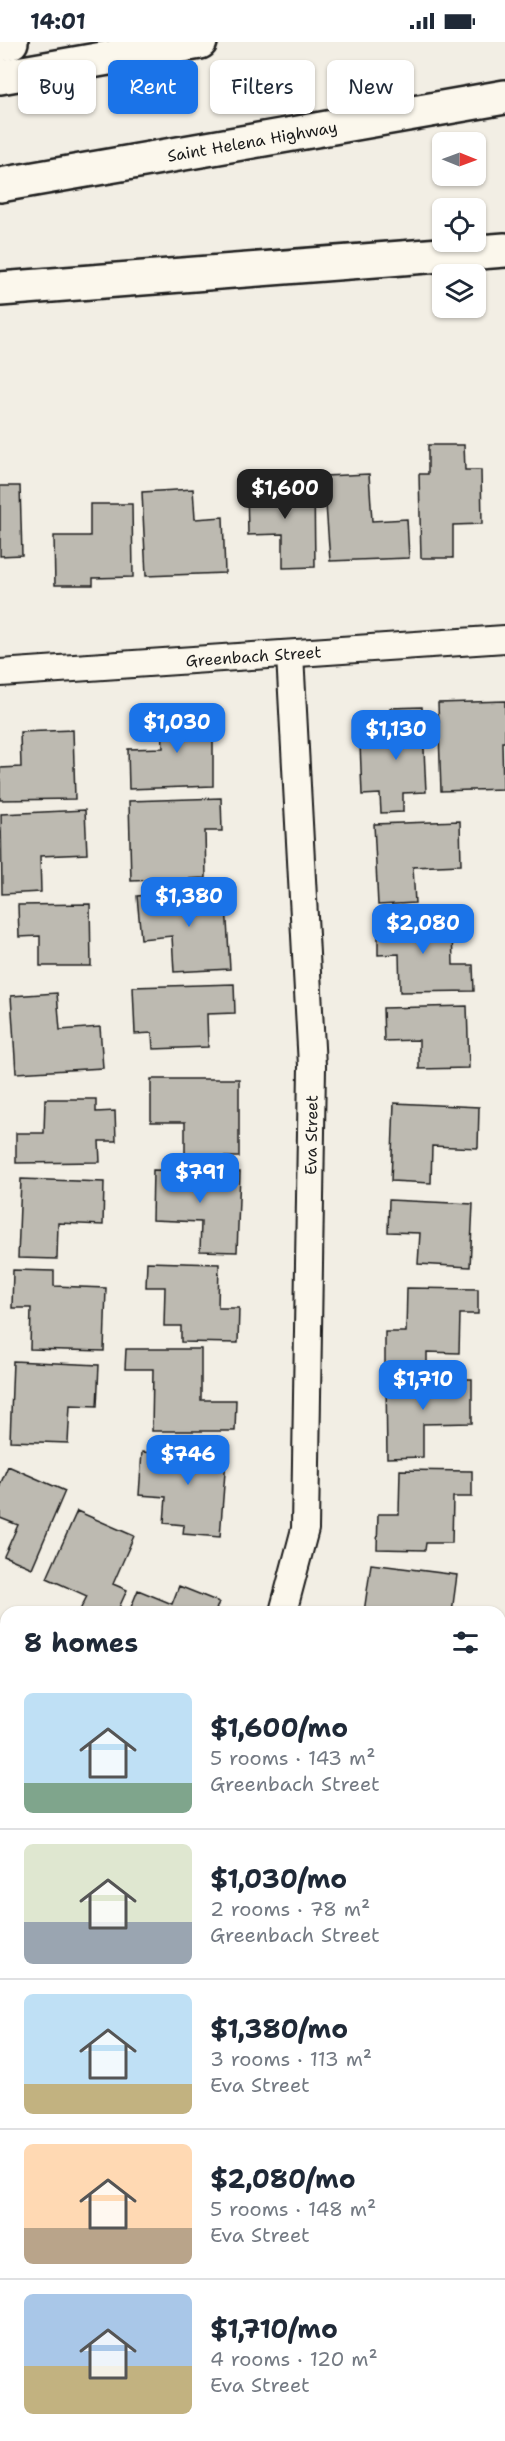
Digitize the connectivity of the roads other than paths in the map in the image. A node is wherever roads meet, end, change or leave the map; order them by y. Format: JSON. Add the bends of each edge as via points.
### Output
{"nodes":[{"id":1,"x":11,"y":42,"type":"edge"},
{"id":2,"x":200,"y":42,"type":"edge"},
{"id":3,"x":0,"y":44,"type":"edge"},
{"id":4,"x":0,"y":77,"type":"edge"},
{"id":5,"x":505,"y":97,"type":"edge"},
{"id":6,"x":0,"y":185,"type":"edge"},
{"id":7,"x":505,"y":250,"type":"edge"},
{"id":8,"x":0,"y":289,"type":"edge"},
{"id":9,"x":505,"y":639,"type":"edge"},
{"id":10,"x":290,"y":655,"type":"junction"},
{"id":11,"x":0,"y":673,"type":"edge"},
{"id":12,"x":285,"y":1606,"type":"edge"}],
"edges":[{"from":1,"to":3,"type":"highway"},
{"from":2,"to":4,"type":"highway"},
{"from":5,"to":6,"type":"highway","name":"Saint Helena Highway"},
{"from":7,"to":8,"type":"highway"},
{"from":9,"to":10,"type":"street","name":"Greenbach Street"},
{"from":10,"to":11,"type":"street","name":"Greenbach Street"},
{"from":10,"to":12,"type":"street","name":"Eva Street","via":[[312,1066],[305,1528]]}]}
